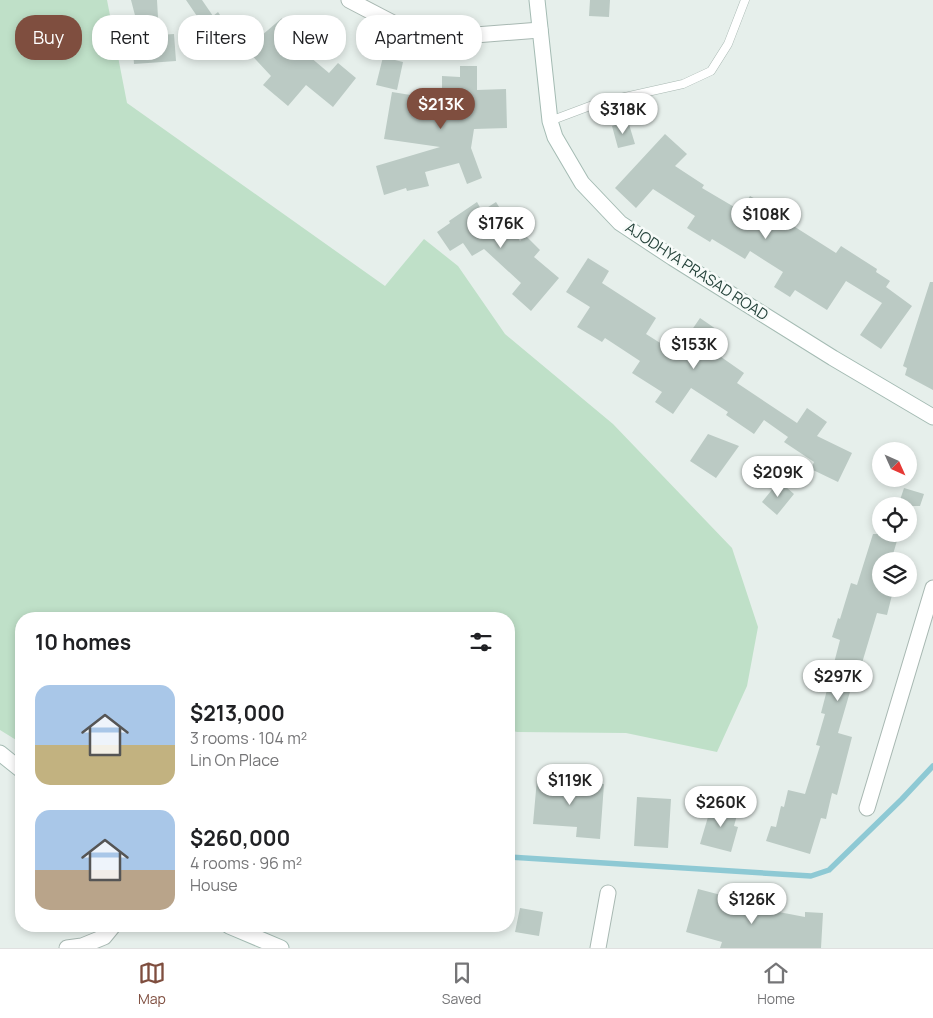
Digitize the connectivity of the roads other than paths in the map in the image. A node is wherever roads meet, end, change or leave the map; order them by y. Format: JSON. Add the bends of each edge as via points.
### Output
{"nodes":[{"id":1,"x":349,"y":0,"type":"edge"},
{"id":2,"x":536,"y":0,"type":"edge"},
{"id":3,"x":745,"y":0,"type":"edge"},
{"id":4,"x":540,"y":30,"type":"junction"},
{"id":5,"x":550,"y":121,"type":"junction"},
{"id":6,"x":933,"y":417,"type":"edge"},
{"id":7,"x":933,"y":588,"type":"edge"},
{"id":8,"x":0,"y":753,"type":"edge"},
{"id":9,"x":15,"y":765,"type":"edge"},
{"id":10,"x":867,"y":808,"type":"dead end"},
{"id":11,"x":608,"y":893,"type":"dead end"},
{"id":12,"x":108,"y":932,"type":"edge"},
{"id":13,"x":243,"y":932,"type":"edge"},
{"id":14,"x":67,"y":948,"type":"edge"},
{"id":15,"x":281,"y":948,"type":"edge"},
{"id":16,"x":598,"y":948,"type":"edge"}],
"edges":[{"from":1,"to":4,"type":"street","via":[[393,23],[450,36]]},
{"from":2,"to":4,"type":"street","name":"AJODHYA PRASAD ROAD"},
{"from":3,"to":5,"type":"lane","via":[[728,44],[711,71],[684,84],[598,103]]},
{"from":4,"to":5,"type":"street","name":"AJODHYA PRASAD ROAD"},
{"from":5,"to":6,"type":"street","name":"AJODHYA PRASAD ROAD","via":[[555,137],[582,183],[620,223]]},
{"from":7,"to":10,"type":"street"},
{"from":8,"to":9,"type":"street"},
{"from":11,"to":16,"type":"street"},
{"from":12,"to":14,"type":"street","via":[[104,937],[82,946]]},
{"from":13,"to":15,"type":"street"}]}
